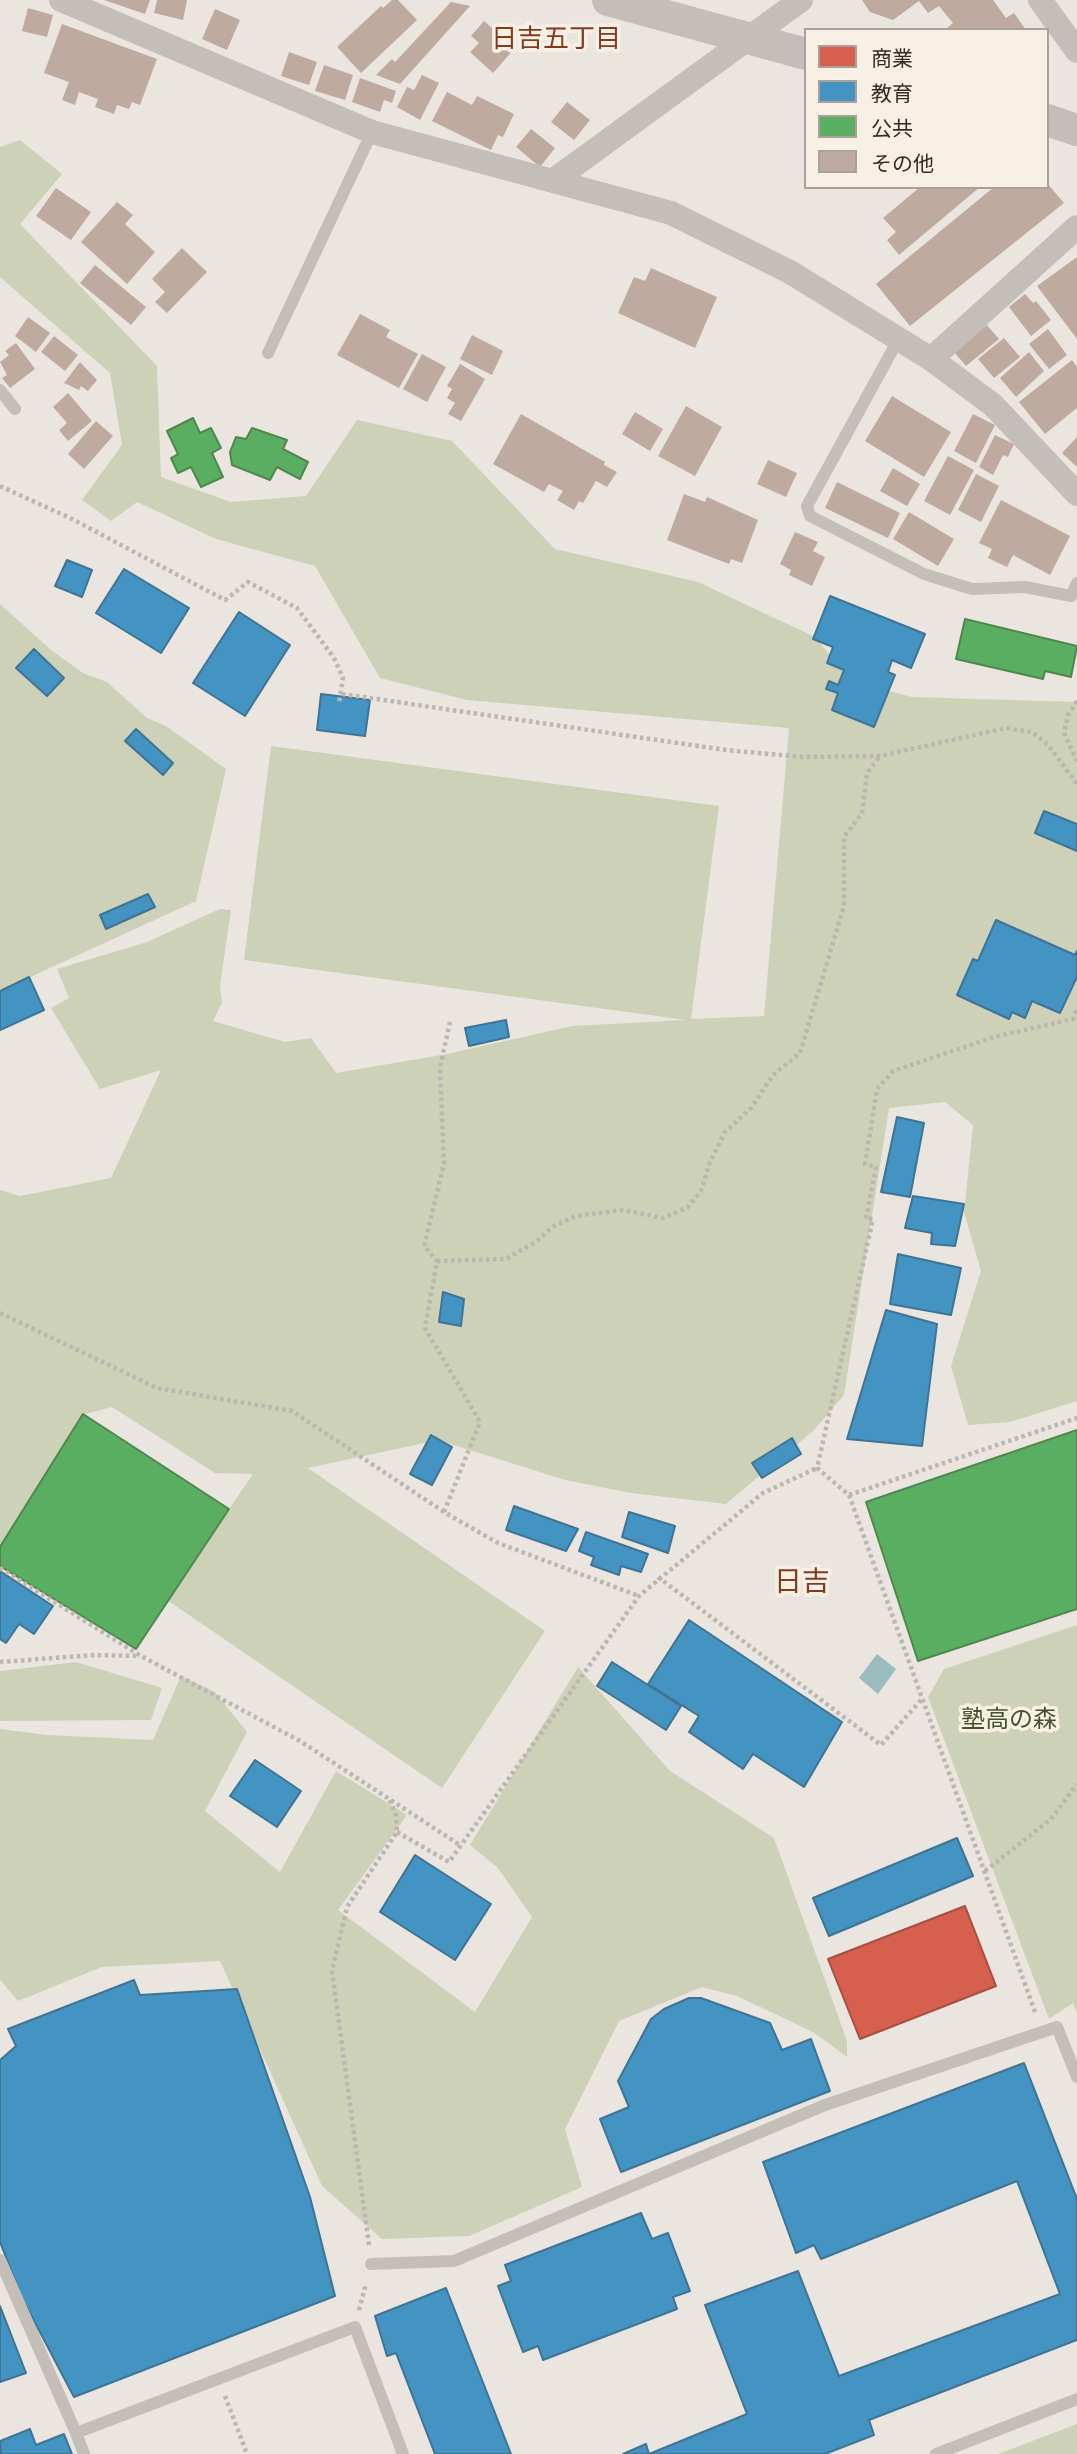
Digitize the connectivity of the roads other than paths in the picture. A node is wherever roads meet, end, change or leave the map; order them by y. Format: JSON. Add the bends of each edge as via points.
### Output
{"nodes":[{"id":1,"x":61,"y":0,"type":"edge"},
{"id":2,"x":608,"y":0,"type":"edge"},
{"id":3,"x":801,"y":0,"type":"edge"},
{"id":4,"x":1040,"y":0,"type":"edge"},
{"id":5,"x":748,"y":39,"type":"junction"},
{"id":6,"x":1077,"y":51,"type":"edge"},
{"id":7,"x":804,"y":53,"type":"edge"},
{"id":8,"x":1049,"y":121,"type":"edge"},
{"id":9,"x":1077,"y":130,"type":"edge"},
{"id":10,"x":372,"y":132,"type":"junction"},
{"id":11,"x":554,"y":180,"type":"junction"},
{"id":12,"x":1077,"y":227,"type":"edge"},
{"id":13,"x":898,"y":340,"type":"junction"},
{"id":14,"x":268,"y":353,"type":"dead end"},
{"id":15,"x":931,"y":359,"type":"junction"},
{"id":16,"x":0,"y":390,"type":"edge"},
{"id":17,"x":15,"y":410,"type":"dead end"},
{"id":18,"x":1077,"y":494,"type":"edge"},
{"id":19,"x":1077,"y":583,"type":"edge"},
{"id":20,"x":1077,"y":2077,"type":"edge"},
{"id":21,"x":0,"y":2260,"type":"edge"},
{"id":22,"x":371,"y":2264,"type":"road end"},
{"id":23,"x":1077,"y":2399,"type":"edge"},
{"id":24,"x":76,"y":2433,"type":"junction"},
{"id":25,"x":84,"y":2454,"type":"edge"},
{"id":26,"x":403,"y":2454,"type":"edge"},
{"id":27,"x":936,"y":2454,"type":"edge"}],
"edges":[{"from":1,"to":10,"type":"street"},
{"from":2,"to":5,"type":"street"},
{"from":3,"to":5,"type":"street"},
{"from":4,"to":6,"type":"street"},
{"from":5,"to":7,"type":"street"},
{"from":5,"to":11,"type":"street"},
{"from":8,"to":9,"type":"street"},
{"from":10,"to":11,"type":"street"},
{"from":10,"to":14,"type":"lane"},
{"from":11,"to":13,"type":"street","via":[[671,213],[790,272]]},
{"from":12,"to":15,"type":"street"},
{"from":13,"to":15,"type":"street"},
{"from":13,"to":19,"type":"lane","via":[[807,506],[810,516],[925,573],[972,589],[1025,587],[1071,596]]},
{"from":15,"to":18,"type":"street","via":[[993,405]]},
{"from":16,"to":17,"type":"lane"},
{"from":20,"to":22,"type":"lane","via":[[1057,2027],[825,2105],[454,2261]]},
{"from":21,"to":24,"type":"lane"},
{"from":23,"to":27,"type":"lane"},
{"from":24,"to":25,"type":"lane"},
{"from":24,"to":26,"type":"lane","via":[[355,2328]]}]}
